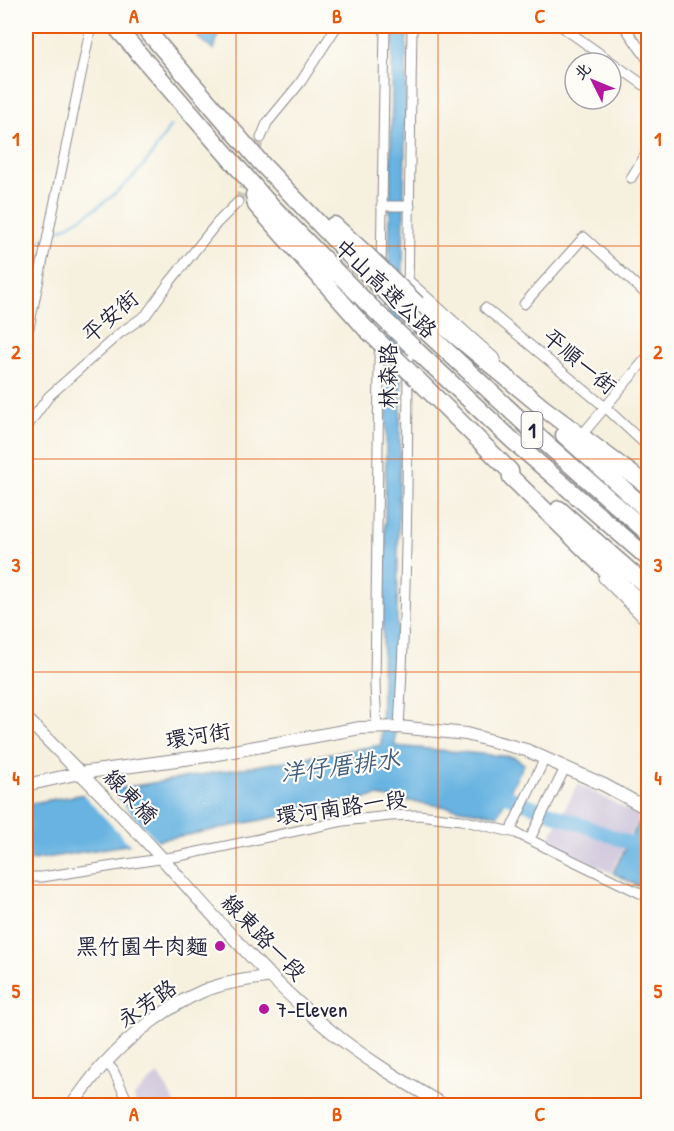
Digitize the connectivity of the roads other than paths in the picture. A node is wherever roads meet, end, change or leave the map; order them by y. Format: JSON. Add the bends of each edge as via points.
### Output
{"nodes":[{"id":1,"x":91,"y":26,"type":"edge"},
{"id":2,"x":115,"y":26,"type":"edge"},
{"id":3,"x":143,"y":26,"type":"edge"},
{"id":4,"x":337,"y":26,"type":"edge"},
{"id":5,"x":385,"y":26,"type":"edge"},
{"id":6,"x":412,"y":26,"type":"edge"},
{"id":7,"x":561,"y":26,"type":"edge"},
{"id":8,"x":624,"y":26,"type":"edge"},
{"id":9,"x":648,"y":60,"type":"edge"},
{"id":10,"x":648,"y":88,"type":"edge"},
{"id":11,"x":256,"y":143,"type":"junction"},
{"id":12,"x":648,"y":151,"type":"edge"},
{"id":13,"x":631,"y":178,"type":"dead end"},
{"id":14,"x":251,"y":182,"type":"junction"},
{"id":15,"x":238,"y":202,"type":"tunnel mouth"},
{"id":16,"x":383,"y":206,"type":"junction"},
{"id":17,"x":408,"y":206,"type":"junction"},
{"id":18,"x":407,"y":279,"type":"junction"},
{"id":19,"x":648,"y":296,"type":"edge"},
{"id":20,"x":524,"y":304,"type":"dead end"},
{"id":21,"x":485,"y":308,"type":"dead end"},
{"id":22,"x":26,"y":342,"type":"edge"},
{"id":23,"x":469,"y":347,"type":"junction"},
{"id":24,"x":648,"y":356,"type":"edge"},
{"id":25,"x":604,"y":407,"type":"junction"},
{"id":26,"x":26,"y":428,"type":"edge"},
{"id":27,"x":648,"y":447,"type":"edge"},
{"id":28,"x":510,"y":471,"type":"junction"},
{"id":29,"x":648,"y":486,"type":"edge"},
{"id":30,"x":520,"y":493,"type":"dead end"},
{"id":31,"x":648,"y":511,"type":"edge"},
{"id":32,"x":648,"y":533,"type":"edge"},
{"id":33,"x":648,"y":558,"type":"edge"},
{"id":34,"x":648,"y":587,"type":"edge"},
{"id":35,"x":648,"y":610,"type":"edge"},
{"id":36,"x":648,"y":624,"type":"edge"},
{"id":37,"x":26,"y":717,"type":"edge"},
{"id":38,"x":377,"y":727,"type":"junction"},
{"id":39,"x":399,"y":727,"type":"junction"},
{"id":40,"x":544,"y":759,"type":"junction"},
{"id":41,"x":565,"y":768,"type":"junction"},
{"id":42,"x":80,"y":773,"type":"junction"},
{"id":43,"x":26,"y":784,"type":"edge"},
{"id":44,"x":648,"y":809,"type":"edge"},
{"id":45,"x":510,"y":831,"type":"junction"},
{"id":46,"x":530,"y":839,"type":"junction"},
{"id":47,"x":152,"y":848,"type":"joint"},
{"id":48,"x":162,"y":858,"type":"junction"},
{"id":49,"x":26,"y":877,"type":"edge"},
{"id":50,"x":648,"y":897,"type":"edge"},
{"id":51,"x":271,"y":976,"type":"junction"},
{"id":52,"x":105,"y":1062,"type":"junction"},
{"id":53,"x":71,"y":1106,"type":"edge"},
{"id":54,"x":130,"y":1106,"type":"edge"},
{"id":55,"x":445,"y":1106,"type":"edge"}],
"edges":[{"from":1,"to":22,"type":"street"},
{"from":2,"to":14,"type":"highway","name":"中山高速公路","number":"1"},
{"from":3,"to":11,"type":"highway","name":"中山高速公路","number":"1"},
{"from":4,"to":11,"type":"street"},
{"from":5,"to":16,"type":"street","name":"林森路"},
{"from":6,"to":17,"type":"street","name":"林森路"},
{"from":7,"to":10,"type":"street"},
{"from":8,"to":9,"type":"street"},
{"from":11,"to":23,"type":"highway","bridge":true,"via":[[339,230]]},
{"from":11,"to":32,"type":"highway","name":"中山高速公路","number":"1","bridge":true,"via":[[261,163],[367,274],[541,439]]},
{"from":12,"to":13,"type":"street"},
{"from":14,"to":28,"type":"highway","bridge":true,"via":[[256,205],[365,328]]},
{"from":14,"to":33,"type":"highway","name":"中山高速公路","number":"1","bridge":true,"via":[[415,349]]},
{"from":15,"to":26,"type":"street","name":"平安街","via":[[217,223],[146,315],[49,396]]},
{"from":16,"to":17,"type":"street"},
{"from":16,"to":38,"type":"street","name":"林森路"},
{"from":17,"to":18,"type":"street","name":"林森路"},
{"from":18,"to":25,"type":"street","via":[[535,393],[582,427]]},
{"from":18,"to":39,"type":"street","name":"林森路","via":[[408,395]]},
{"from":19,"to":20,"type":"street","via":[[584,237]]},
{"from":21,"to":25,"type":"street","name":"平順一街"},
{"from":23,"to":29,"type":"highway"},
{"from":23,"to":31,"type":"highway","via":[[473,356]]},
{"from":24,"to":25,"type":"street"},
{"from":25,"to":27,"type":"street","name":"平順一街"},
{"from":28,"to":34,"type":"highway","via":[[517,472]]},
{"from":28,"to":35,"type":"highway"},
{"from":30,"to":36,"type":"street"},
{"from":37,"to":42,"type":"street"},
{"from":38,"to":39,"type":"street","name":"環河街"},
{"from":38,"to":42,"type":"street","name":"環河街"},
{"from":39,"to":40,"type":"street","name":"環河街","via":[[466,734]]},
{"from":40,"to":41,"type":"street","name":"環河街"},
{"from":40,"to":45,"type":"street"},
{"from":41,"to":44,"type":"street","name":"環河街"},
{"from":41,"to":46,"type":"street"},
{"from":42,"to":43,"type":"street","name":"環河街"},
{"from":42,"to":47,"type":"street","name":"線東橋"},
{"from":45,"to":46,"type":"street","name":"環河南路一段"},
{"from":45,"to":48,"type":"street","name":"環河南路一段","via":[[461,820],[390,816],[343,821]]},
{"from":46,"to":50,"type":"street","name":"環河南路一段"},
{"from":47,"to":48,"type":"street","name":"線東路一段"},
{"from":48,"to":49,"type":"street","name":"環河南路一段"},
{"from":48,"to":51,"type":"street","name":"線東路一段"},
{"from":51,"to":52,"type":"street","name":"永芳路","via":[[232,982],[192,996]]},
{"from":51,"to":55,"type":"street","name":"線東路一段","via":[[346,1043]]},
{"from":52,"to":53,"type":"street","name":"永芳路"},
{"from":52,"to":54,"type":"street","via":[[113,1070]]}]}
